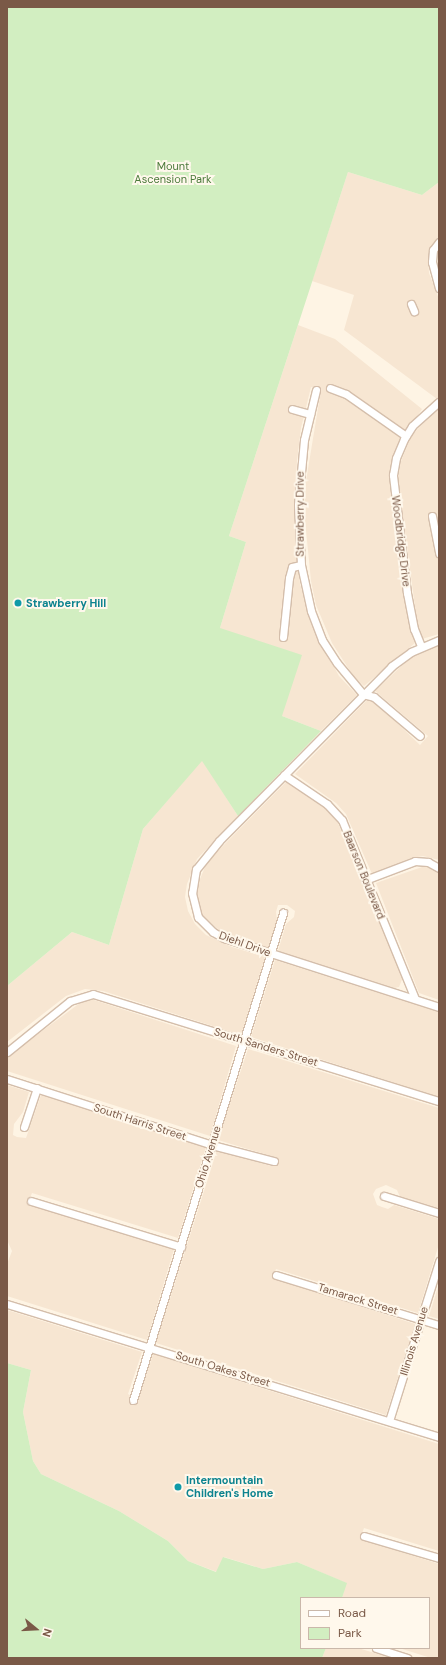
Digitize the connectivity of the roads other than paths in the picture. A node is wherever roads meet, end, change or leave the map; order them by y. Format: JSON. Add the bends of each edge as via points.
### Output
{"nodes":[{"id":1,"x":439,"y":242,"type":"edge"},
{"id":2,"x":439,"y":288,"type":"edge"},
{"id":3,"x":411,"y":304,"type":"dead end"},
{"id":4,"x":414,"y":311,"type":"dead end"},
{"id":5,"x":330,"y":388,"type":"dead end"},
{"id":6,"x":316,"y":390,"type":"dead end"},
{"id":7,"x":439,"y":402,"type":"edge"},
{"id":8,"x":292,"y":409,"type":"dead end"},
{"id":9,"x":310,"y":414,"type":"junction"},
{"id":10,"x":406,"y":436,"type":"junction"},
{"id":11,"x":432,"y":516,"type":"dead end"},
{"id":12,"x":439,"y":553,"type":"edge"},
{"id":13,"x":301,"y":565,"type":"junction"},
{"id":14,"x":283,"y":637,"type":"dead end"},
{"id":15,"x":439,"y":640,"type":"edge"},
{"id":16,"x":421,"y":646,"type":"junction"},
{"id":17,"x":363,"y":694,"type":"junction"},
{"id":18,"x":420,"y":736,"type":"dead end"},
{"id":19,"x":284,"y":775,"type":"junction"},
{"id":20,"x":439,"y":868,"type":"edge"},
{"id":21,"x":365,"y":880,"type":"junction"},
{"id":22,"x":283,"y":913,"type":"dead end"},
{"id":23,"x":271,"y":953,"type":"junction"},
{"id":24,"x":415,"y":999,"type":"junction"},
{"id":25,"x":439,"y":1007,"type":"edge"},
{"id":26,"x":244,"y":1040,"type":"junction"},
{"id":27,"x":7,"y":1052,"type":"edge"},
{"id":28,"x":7,"y":1079,"type":"edge"},
{"id":29,"x":37,"y":1088,"type":"junction"},
{"id":30,"x":439,"y":1101,"type":"edge"},
{"id":31,"x":24,"y":1127,"type":"dead end"},
{"id":32,"x":212,"y":1145,"type":"junction"},
{"id":33,"x":274,"y":1161,"type":"dead end"},
{"id":34,"x":384,"y":1196,"type":"dead end"},
{"id":35,"x":31,"y":1201,"type":"dead end"},
{"id":36,"x":439,"y":1213,"type":"edge"},
{"id":37,"x":181,"y":1247,"type":"junction"},
{"id":38,"x":439,"y":1261,"type":"edge"},
{"id":39,"x":276,"y":1275,"type":"dead end"},
{"id":40,"x":7,"y":1304,"type":"edge"},
{"id":41,"x":421,"y":1319,"type":"junction"},
{"id":42,"x":439,"y":1325,"type":"edge"},
{"id":43,"x":150,"y":1346,"type":"junction"},
{"id":44,"x":133,"y":1400,"type":"dead end"},
{"id":45,"x":389,"y":1421,"type":"junction"},
{"id":46,"x":439,"y":1437,"type":"edge"},
{"id":47,"x":364,"y":1536,"type":"dead end"},
{"id":48,"x":439,"y":1558,"type":"edge"},
{"id":49,"x":379,"y":1649,"type":"edge"},
{"id":50,"x":407,"y":1658,"type":"edge"}],
"edges":[{"from":1,"to":2,"type":"street","via":[[433,250],[432,262]]},
{"from":3,"to":4,"type":"street"},
{"from":5,"to":10,"type":"street","via":[[346,394]]},
{"from":6,"to":9,"type":"street","name":"Strawberry Drive"},
{"from":7,"to":10,"type":"street","name":"Woodbridge Drive","via":[[416,422]]},
{"from":8,"to":9,"type":"street"},
{"from":9,"to":13,"type":"street","name":"Strawberry Drive","via":[[300,469],[298,505]]},
{"from":10,"to":16,"type":"street","name":"Woodbridge Drive","via":[[396,458],[395,496],[414,629]]},
{"from":11,"to":12,"type":"street"},
{"from":13,"to":14,"type":"street","via":[[292,567],[289,578]]},
{"from":13,"to":17,"type":"street","name":"Strawberry Drive","via":[[311,611],[322,640]]},
{"from":15,"to":16,"type":"street","name":"Diehl Drive"},
{"from":16,"to":17,"type":"street","name":"Diehl Drive","via":[[401,658]]},
{"from":17,"to":18,"type":"street","name":"Strawberry Drive","via":[[374,697]]},
{"from":17,"to":19,"type":"street","name":"Diehl Drive"},
{"from":19,"to":21,"type":"street","name":"Baarson Boulevard","via":[[335,811],[342,820]]},
{"from":19,"to":23,"type":"street","name":"Diehl Drive","via":[[206,855],[196,869],[192,885],[194,908],[204,925],[224,938]]},
{"from":20,"to":21,"type":"street","via":[[428,862],[415,861]]},
{"from":21,"to":24,"type":"street","name":"Baarson Boulevard"},
{"from":22,"to":23,"type":"street","name":"Ohio Avenue"},
{"from":23,"to":24,"type":"street","name":"Diehl Drive"},
{"from":23,"to":26,"type":"street","name":"Ohio Avenue"},
{"from":24,"to":25,"type":"street","name":"Diehl Drive"},
{"from":26,"to":27,"type":"street","name":"South Sanders Street","via":[[93,994],[70,1001]]},
{"from":26,"to":30,"type":"street","name":"South Sanders Street"},
{"from":26,"to":32,"type":"street","name":"Ohio Avenue"},
{"from":28,"to":29,"type":"street","name":"South Harris Street"},
{"from":29,"to":31,"type":"street"},
{"from":29,"to":32,"type":"street","name":"South Harris Street"},
{"from":32,"to":33,"type":"street","name":"South Harris Street"},
{"from":32,"to":37,"type":"street","name":"Ohio Avenue"},
{"from":34,"to":36,"type":"street"},
{"from":35,"to":37,"type":"street"},
{"from":37,"to":43,"type":"street","name":"Ohio Avenue"},
{"from":38,"to":41,"type":"street","name":"Illinois Avenue"},
{"from":39,"to":41,"type":"street","name":"Tamarack Street"},
{"from":40,"to":43,"type":"street","name":"South Oakes Street"},
{"from":41,"to":42,"type":"street","name":"Tamarack Street"},
{"from":41,"to":45,"type":"street","name":"Illinois Avenue"},
{"from":43,"to":44,"type":"street","name":"Ohio Avenue"},
{"from":43,"to":45,"type":"street","name":"South Oakes Street"},
{"from":45,"to":46,"type":"street","name":"South Oakes Street"},
{"from":47,"to":48,"type":"street"},
{"from":49,"to":50,"type":"street"}]}
